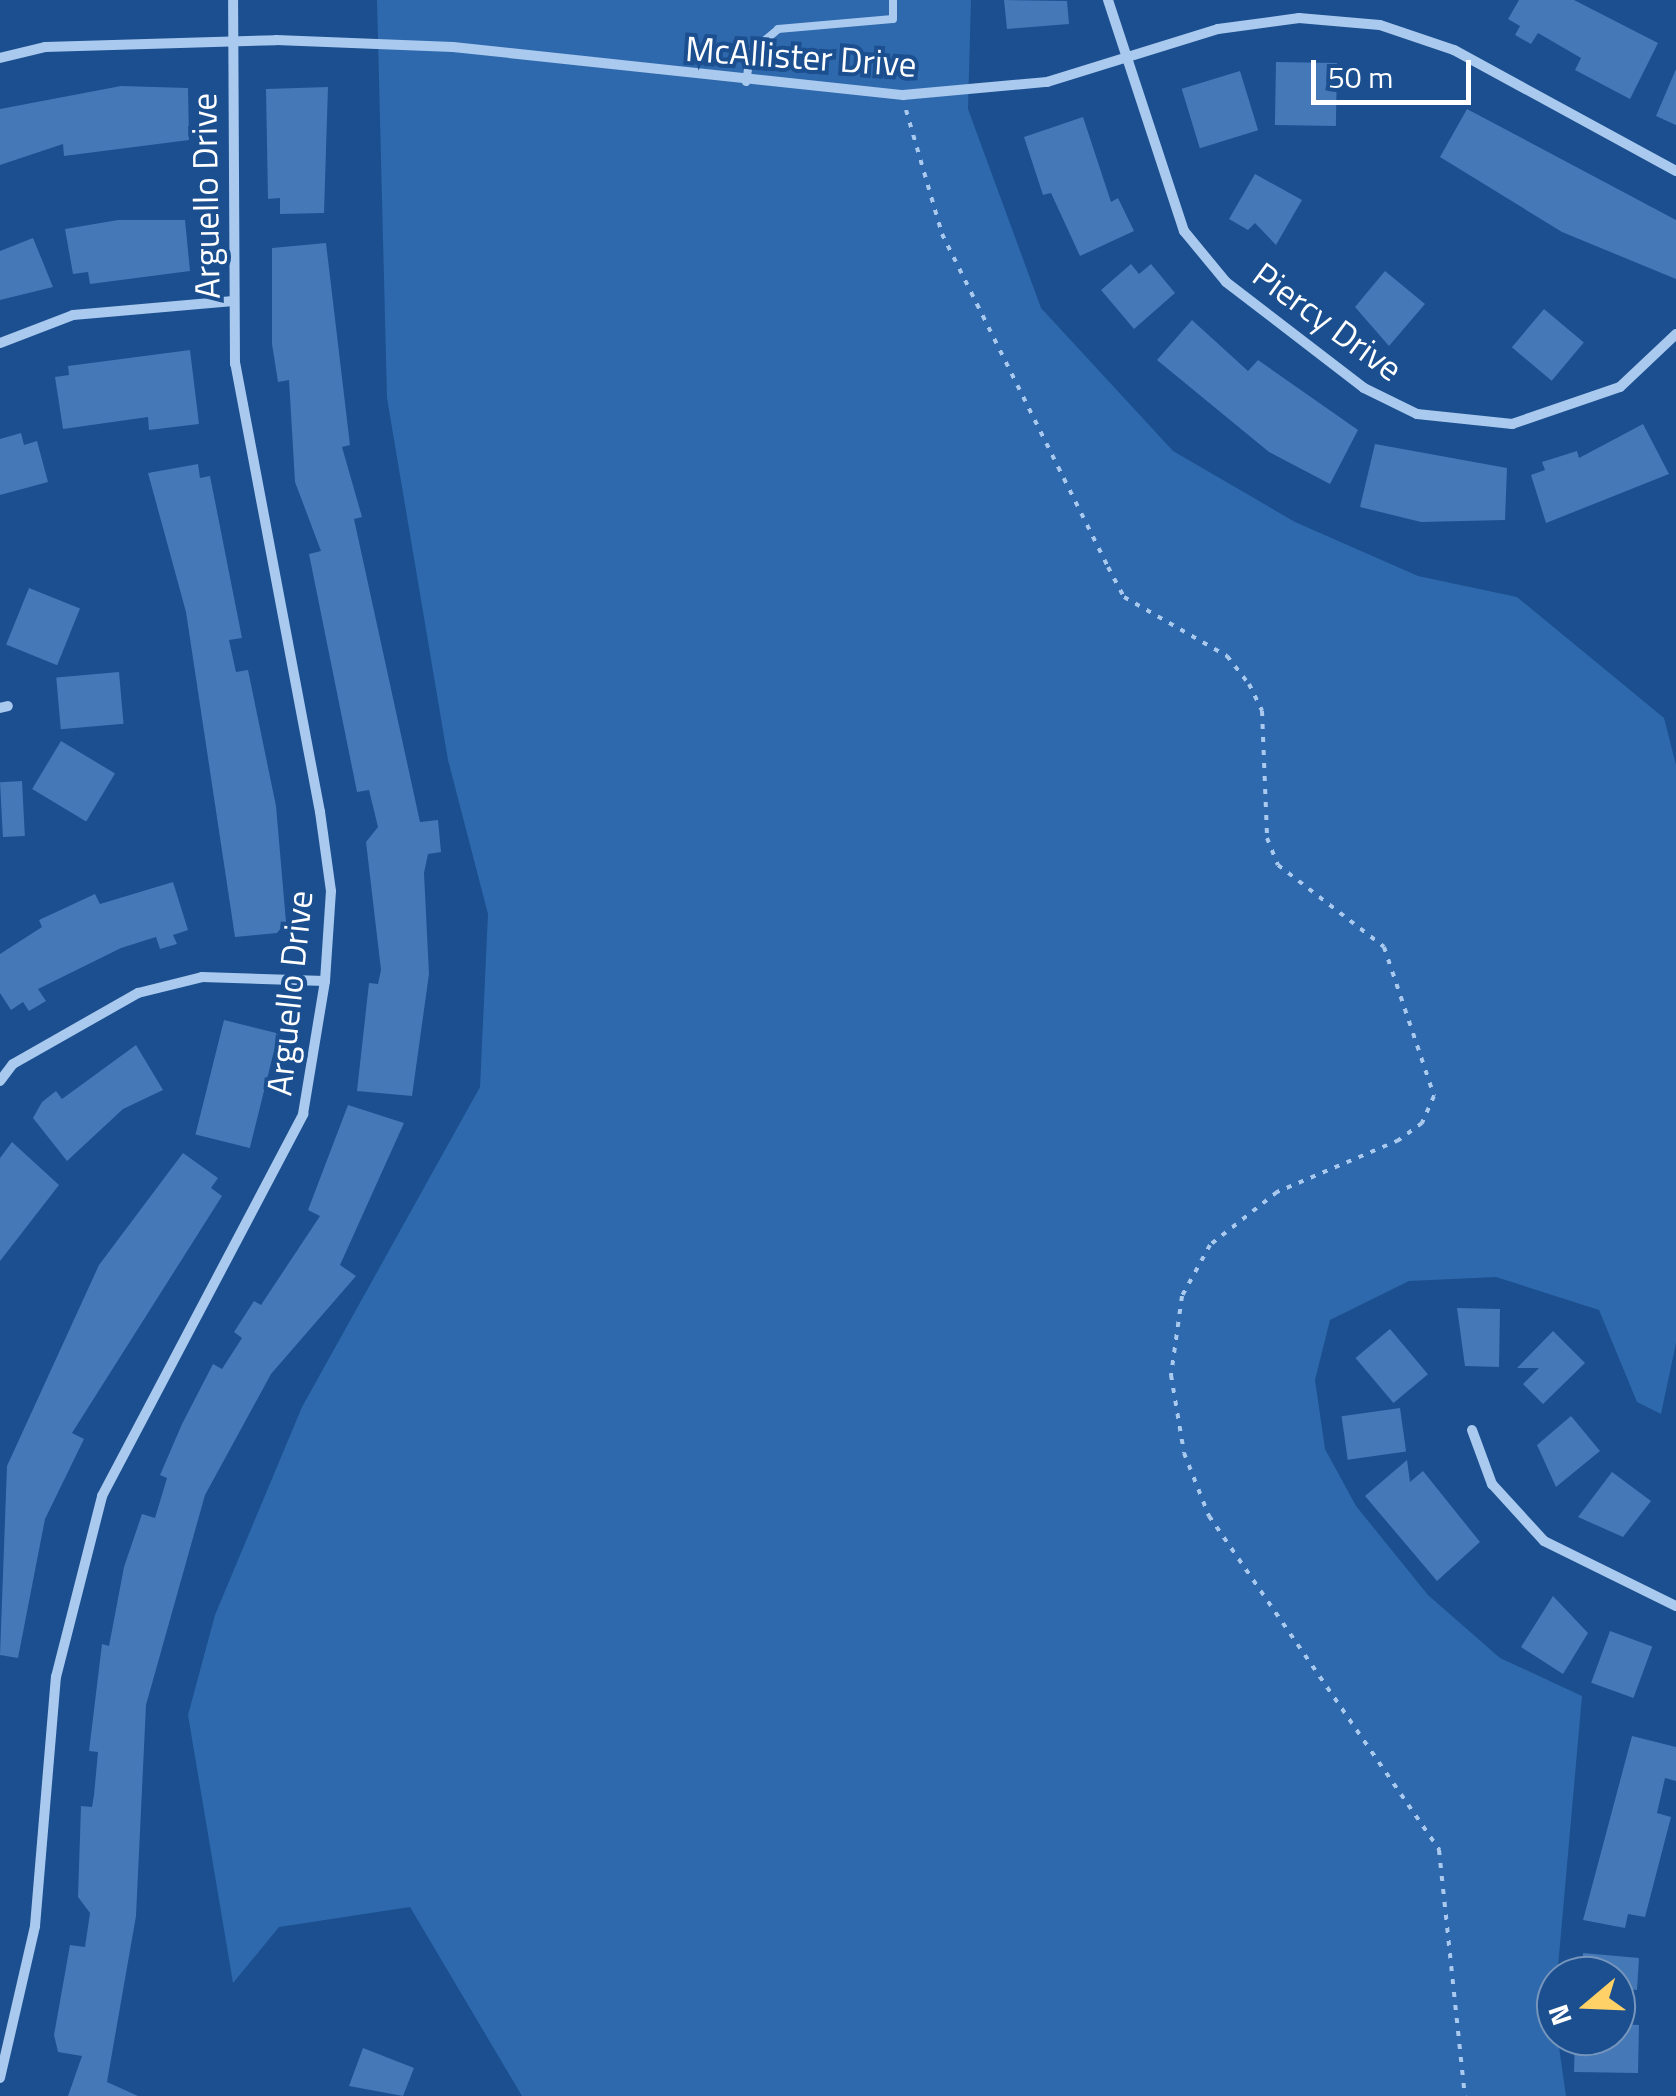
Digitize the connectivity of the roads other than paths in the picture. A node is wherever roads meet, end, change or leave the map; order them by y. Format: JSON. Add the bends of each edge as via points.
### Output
{"nodes":[{"id":1,"x":232,"y":0,"type":"edge"},
{"id":2,"x":892,"y":0,"type":"edge"},
{"id":3,"x":1108,"y":0,"type":"edge"},
{"id":4,"x":232,"y":40,"type":"junction"},
{"id":5,"x":0,"y":58,"type":"edge"},
{"id":6,"x":1124,"y":60,"type":"junction"},
{"id":7,"x":746,"y":82,"type":"junction"},
{"id":8,"x":1676,"y":171,"type":"edge"},
{"id":9,"x":233,"y":301,"type":"junction"},
{"id":10,"x":1676,"y":334,"type":"edge"},
{"id":11,"x":0,"y":343,"type":"edge"},
{"id":12,"x":325,"y":981,"type":"junction"},
{"id":13,"x":0,"y":1081,"type":"edge"},
{"id":14,"x":1472,"y":1430,"type":"dead end"},
{"id":15,"x":1676,"y":1606,"type":"edge"},
{"id":16,"x":0,"y":2078,"type":"edge"}],
"edges":[{"from":1,"to":4,"type":"street","name":"Arguello Drive"},
{"from":2,"to":7,"type":"lane","via":[[893,18],[778,29],[751,52]]},
{"from":3,"to":6,"type":"street","name":"Piercy Drive"},
{"from":4,"to":5,"type":"street","name":"McAllister Drive","via":[[45,47]]},
{"from":4,"to":7,"type":"street","name":"McAllister Drive","via":[[453,47]]},
{"from":4,"to":9,"type":"street","name":"Arguello Drive"},
{"from":6,"to":7,"type":"street","name":"McAllister Drive","via":[[1047,82],[903,96]]},
{"from":6,"to":8,"type":"street","name":"McAllister Drive","via":[[1254,22],[1380,25],[1454,50]]},
{"from":6,"to":10,"type":"street","name":"Piercy Drive","via":[[1184,231],[1226,282],[1364,388],[1417,414],[1512,424],[1620,387]]},
{"from":9,"to":11,"type":"street","via":[[72,315]]},
{"from":9,"to":12,"type":"street","name":"Arguello Drive","via":[[235,364],[331,891]]},
{"from":12,"to":13,"type":"street","via":[[202,977],[138,992]]},
{"from":12,"to":16,"type":"street","name":"Arguello Drive","via":[[304,1114],[102,1496],[56,1677],[34,1926]]},
{"from":14,"to":15,"type":"street","via":[[1492,1484],[1544,1541]]}]}
